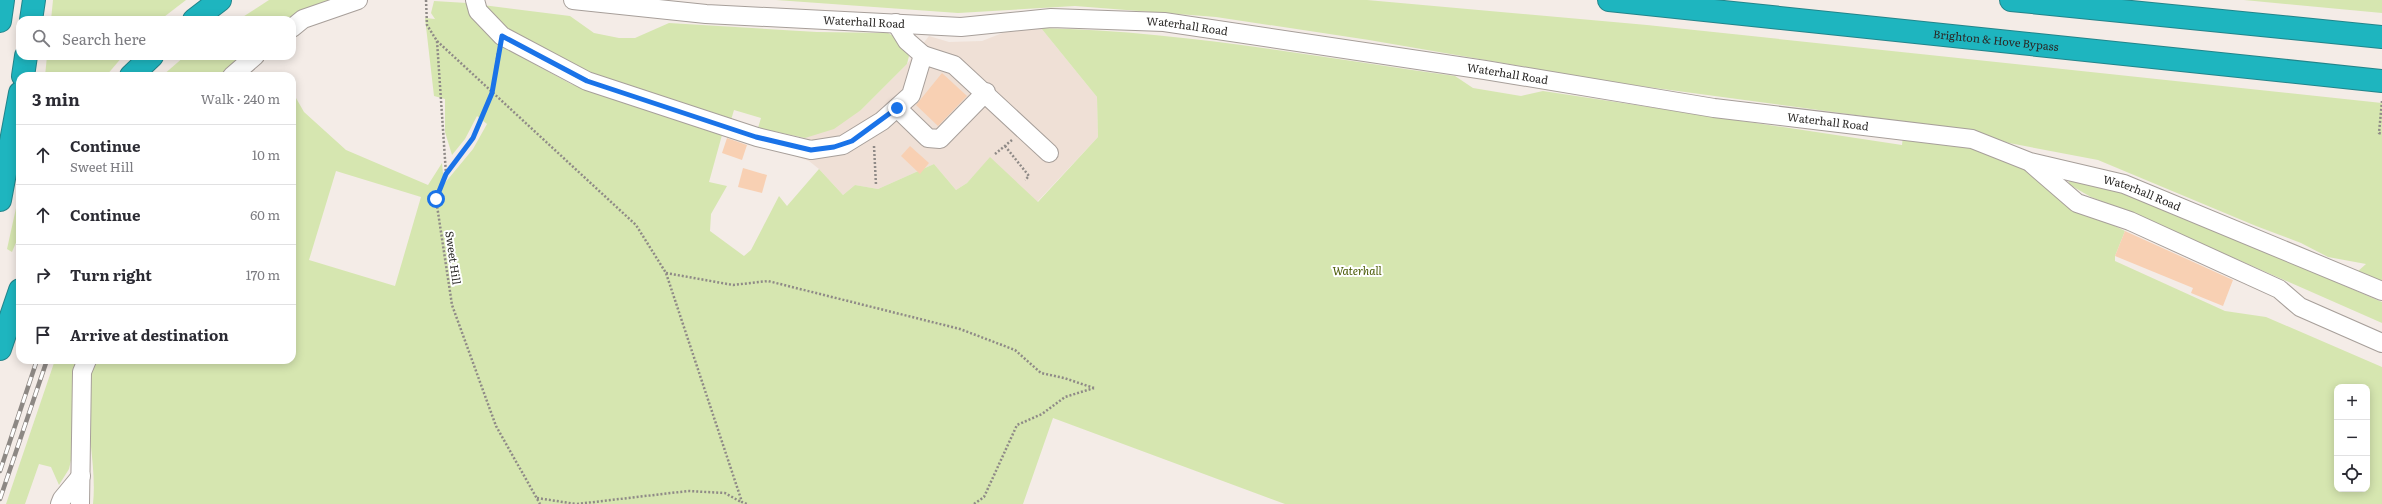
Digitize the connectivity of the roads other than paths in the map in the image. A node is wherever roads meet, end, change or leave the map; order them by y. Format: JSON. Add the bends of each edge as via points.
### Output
{"nodes":[{"id":1,"x":3,"y":0,"type":"edge"},
{"id":2,"x":34,"y":0,"type":"edge"},
{"id":3,"x":220,"y":0,"type":"edge"},
{"id":4,"x":358,"y":0,"type":"edge"},
{"id":5,"x":475,"y":0,"type":"edge"},
{"id":6,"x":573,"y":0,"type":"edge"},
{"id":7,"x":1609,"y":0,"type":"edge"},
{"id":8,"x":2011,"y":0,"type":"edge"},
{"id":9,"x":605,"y":2,"type":"edge"},
{"id":10,"x":32,"y":16,"type":"edge"},
{"id":11,"x":199,"y":16,"type":"edge"},
{"id":12,"x":0,"y":21,"type":"edge"},
{"id":13,"x":896,"y":22,"type":"junction"},
{"id":14,"x":296,"y":25,"type":"edge"},
{"id":15,"x":2382,"y":36,"type":"edge"},
{"id":16,"x":923,"y":55,"type":"junction"},
{"id":17,"x":25,"y":60,"type":"edge"},
{"id":18,"x":148,"y":60,"type":"edge"},
{"id":19,"x":250,"y":60,"type":"edge"},
{"id":20,"x":24,"y":72,"type":"edge"},
{"id":21,"x":135,"y":72,"type":"edge"},
{"id":22,"x":237,"y":72,"type":"edge"},
{"id":23,"x":2382,"y":81,"type":"edge"},
{"id":24,"x":986,"y":92,"type":"junction"},
{"id":25,"x":897,"y":108,"type":"junction"},
{"id":26,"x":16,"y":114,"type":"edge"},
{"id":27,"x":1049,"y":153,"type":"dead end"},
{"id":28,"x":2030,"y":162,"type":"junction"},
{"id":29,"x":0,"y":200,"type":"edge"},
{"id":30,"x":2382,"y":291,"type":"edge"},
{"id":31,"x":16,"y":302,"type":"edge"},
{"id":32,"x":2382,"y":343,"type":"edge"},
{"id":33,"x":0,"y":349,"type":"edge"},
{"id":34,"x":85,"y":364,"type":"edge"},
{"id":35,"x":81,"y":476,"type":"junction"},
{"id":36,"x":60,"y":504,"type":"edge"},
{"id":37,"x":80,"y":504,"type":"edge"}],
"edges":[{"from":1,"to":12,"type":"highway"},
{"from":2,"to":10,"type":"highway"},
{"from":3,"to":11,"type":"highway"},
{"from":4,"to":14,"type":"street","via":[[303,19]]},
{"from":5,"to":25,"type":"street","via":[[478,11],[502,36],[587,81],[756,137],[811,150],[843,145]]},
{"from":6,"to":9,"type":"street","name":"Waterhall Road"},
{"from":7,"to":23,"type":"highway","name":"Brighton & Hove Bypass"},
{"from":8,"to":15,"type":"highway"},
{"from":9,"to":13,"type":"street","name":"Waterhall Road","via":[[779,19]]},
{"from":13,"to":16,"type":"street","via":[[907,41]]},
{"from":13,"to":28,"type":"street","name":"Waterhall Road","via":[[961,27],[1051,18],[1164,22],[1485,70],[1714,108],[1972,139]]},
{"from":16,"to":24,"type":"street","via":[[954,65]]},
{"from":16,"to":25,"type":"street","via":[[910,95]]},
{"from":17,"to":20,"type":"highway"},
{"from":18,"to":21,"type":"highway"},
{"from":19,"to":22,"type":"street"},
{"from":24,"to":25,"type":"street","via":[[940,139],[928,138]]},
{"from":24,"to":27,"type":"street"},
{"from":26,"to":29,"type":"highway"},
{"from":28,"to":30,"type":"street","name":"Waterhall Road","via":[[2124,184]]},
{"from":28,"to":32,"type":"street","via":[[2077,203],[2130,221],[2279,289],[2300,306]]},
{"from":31,"to":33,"type":"highway"},
{"from":34,"to":35,"type":"street","via":[[82,372]]},
{"from":35,"to":36,"type":"street"},
{"from":35,"to":37,"type":"street"}]}
